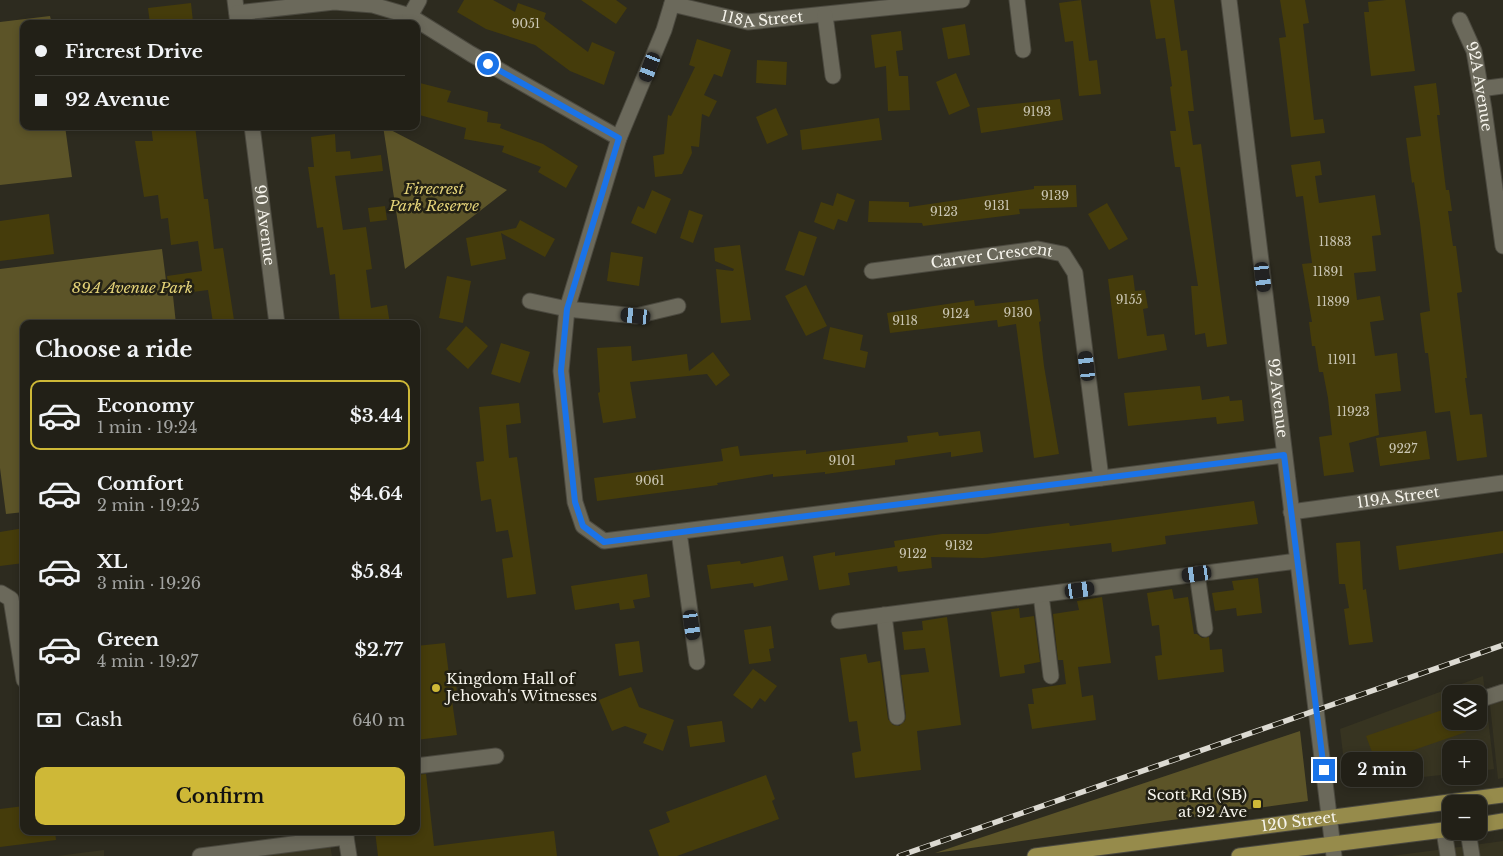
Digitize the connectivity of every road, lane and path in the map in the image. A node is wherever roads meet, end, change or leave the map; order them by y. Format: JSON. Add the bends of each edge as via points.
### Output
{"nodes":[{"id":1,"x":419,"y":0,"type":"edge"},
{"id":2,"x":962,"y":0,"type":"edge"},
{"id":3,"x":1017,"y":0,"type":"edge"},
{"id":4,"x":1229,"y":0,"type":"edge"},
{"id":5,"x":672,"y":2,"type":"edge"},
{"id":6,"x":237,"y":12,"type":"edge"},
{"id":7,"x":825,"y":15,"type":"junction"},
{"id":8,"x":410,"y":16,"type":"junction"},
{"id":9,"x":416,"y":20,"type":"edge"},
{"id":10,"x":1460,"y":20,"type":"dead end"},
{"id":11,"x":420,"y":22,"type":"edge"},
{"id":12,"x":1023,"y":50,"type":"dead end"},
{"id":13,"x":833,"y":76,"type":"dead end"},
{"id":14,"x":1503,"y":86,"type":"edge"},
{"id":15,"x":1480,"y":89,"type":"junction"},
{"id":16,"x":253,"y":130,"type":"edge"},
{"id":17,"x":619,"y":138,"type":"junction"},
{"id":18,"x":1503,"y":246,"type":"edge"},
{"id":19,"x":872,"y":271,"type":"dead end"},
{"id":20,"x":530,"y":301,"type":"dead end"},
{"id":21,"x":678,"y":306,"type":"dead end"},
{"id":22,"x":567,"y":309,"type":"junction"},
{"id":23,"x":276,"y":320,"type":"edge"},
{"id":24,"x":1284,"y":455,"type":"junction"},
{"id":25,"x":1101,"y":478,"type":"junction"},
{"id":26,"x":1503,"y":483,"type":"edge"},
{"id":27,"x":1291,"y":512,"type":"junction"},
{"id":28,"x":680,"y":532,"type":"junction"},
{"id":29,"x":1297,"y":560,"type":"junction"},
{"id":30,"x":1197,"y":574,"type":"junction"},
{"id":31,"x":1,"y":593,"type":"edge"},
{"id":32,"x":1041,"y":595,"type":"junction"},
{"id":33,"x":884,"y":615,"type":"junction"},
{"id":34,"x":840,"y":621,"type":"dead end"},
{"id":35,"x":1204,"y":629,"type":"dead end"},
{"id":36,"x":20,"y":653,"type":"edge"},
{"id":37,"x":697,"y":662,"type":"dead end"},
{"id":38,"x":1051,"y":676,"type":"dead end"},
{"id":39,"x":1503,"y":692,"type":"edge"},
{"id":40,"x":1487,"y":697,"type":"edge"},
{"id":41,"x":897,"y":717,"type":"dead end"},
{"id":42,"x":496,"y":756,"type":"dead end"},
{"id":43,"x":420,"y":766,"type":"edge"},
{"id":44,"x":1503,"y":795,"type":"edge"},
{"id":45,"x":1330,"y":816,"type":"junction"},
{"id":46,"x":1503,"y":821,"type":"edge"},
{"id":47,"x":1487,"y":824,"type":"edge"},
{"id":48,"x":1442,"y":831,"type":"edge"},
{"id":49,"x":339,"y":835,"type":"edge"},
{"id":50,"x":346,"y":835,"type":"edge"},
{"id":51,"x":1448,"y":840,"type":"edge"},
{"id":52,"x":1469,"y":840,"type":"edge"},
{"id":53,"x":1334,"y":851,"type":"edge"},
{"id":54,"x":1256,"y":855,"type":"edge"},
{"id":55,"x":200,"y":856,"type":"edge"},
{"id":56,"x":349,"y":856,"type":"edge"},
{"id":57,"x":1035,"y":856,"type":"edge"},
{"id":58,"x":1239,"y":856,"type":"edge"},
{"id":59,"x":1448,"y":856,"type":"edge"},
{"id":60,"x":1472,"y":856,"type":"edge"}],
"edges":[{"from":1,"to":8,"type":"street"},
{"from":2,"to":7,"type":"street","name":"118A Street"},
{"from":3,"to":12,"type":"street"},
{"from":4,"to":24,"type":"street","name":"92 Avenue"},
{"from":5,"to":7,"type":"street","name":"118A Street","via":[[748,22]]},
{"from":5,"to":17,"type":"street","via":[[642,86]]},
{"from":6,"to":8,"type":"street","via":[[334,2],[373,5]]},
{"from":7,"to":13,"type":"street","name":"118A Street"},
{"from":8,"to":9,"type":"street"},
{"from":10,"to":15,"type":"street","name":"92A Avenue","via":[[1471,43]]},
{"from":11,"to":17,"type":"street"},
{"from":14,"to":15,"type":"street"},
{"from":15,"to":18,"type":"street","name":"92A Avenue"},
{"from":16,"to":23,"type":"street","name":"90 Avenue"},
{"from":17,"to":22,"type":"street"},
{"from":19,"to":25,"type":"street","name":"Carver Crescent","via":[[1038,249],[1063,254],[1075,273]]},
{"from":20,"to":22,"type":"street"},
{"from":21,"to":22,"type":"street","via":[[636,316]]},
{"from":22,"to":28,"type":"street","via":[[561,371],[575,502],[583,526],[604,542]]},
{"from":24,"to":25,"type":"street"},
{"from":24,"to":27,"type":"street","name":"92 Avenue"},
{"from":25,"to":28,"type":"street"},
{"from":26,"to":27,"type":"street","name":"119A Street"},
{"from":27,"to":29,"type":"street","name":"92 Avenue"},
{"from":28,"to":37,"type":"street"},
{"from":29,"to":30,"type":"street"},
{"from":29,"to":45,"type":"street","name":"92 Avenue"},
{"from":30,"to":32,"type":"street"},
{"from":30,"to":35,"type":"street"},
{"from":31,"to":36,"type":"street","via":[[12,599]]},
{"from":32,"to":33,"type":"street"},
{"from":32,"to":38,"type":"street"},
{"from":33,"to":34,"type":"street"},
{"from":33,"to":41,"type":"street"},
{"from":39,"to":40,"type":"street"},
{"from":42,"to":43,"type":"street"},
{"from":44,"to":45,"type":"main road","name":"120 Street"},
{"from":45,"to":53,"type":"street","name":"92 Avenue"},
{"from":45,"to":57,"type":"main road","name":"120 Street"},
{"from":46,"to":47,"type":"main road"},
{"from":48,"to":53,"type":"main road","name":"120 Street"},
{"from":49,"to":55,"type":"street"},
{"from":50,"to":56,"type":"street"},
{"from":51,"to":59,"type":"street"},
{"from":52,"to":60,"type":"street"},
{"from":53,"to":54,"type":"main road","name":"120 Street"},
{"from":54,"to":58,"type":"main road","name":"120 Street"}]}
